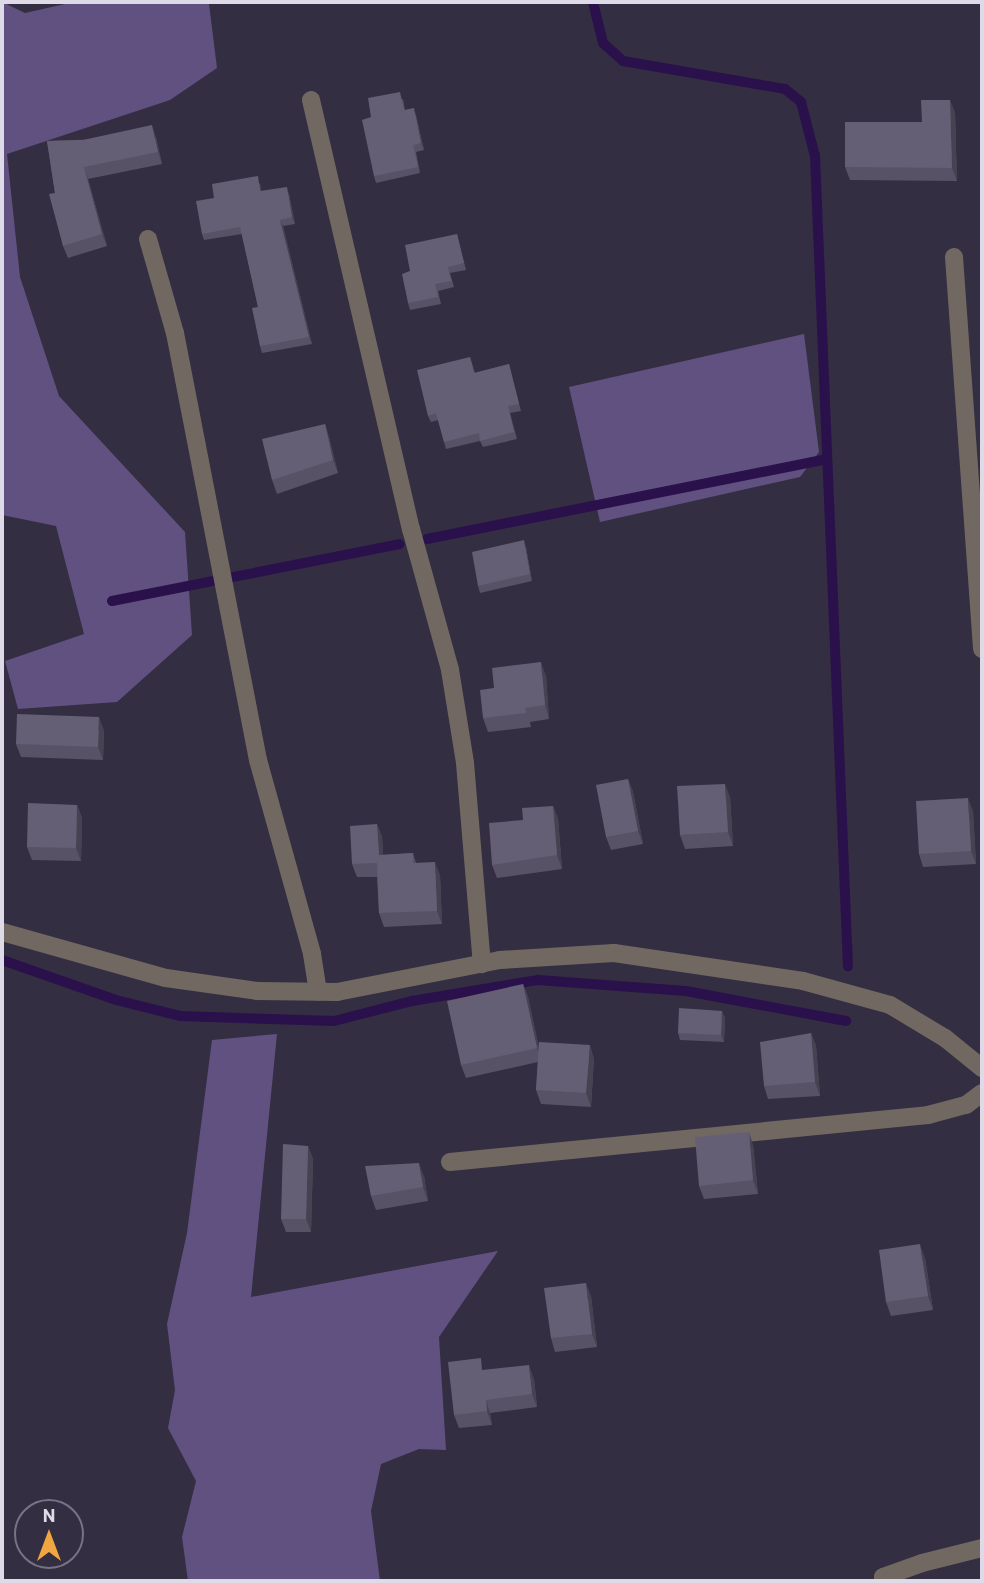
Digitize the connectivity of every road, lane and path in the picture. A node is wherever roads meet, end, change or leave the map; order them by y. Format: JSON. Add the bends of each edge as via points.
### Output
{"nodes":[{"id":1,"x":311,"y":100,"type":"dead end"},
{"id":2,"x":148,"y":239,"type":"dead end"},
{"id":3,"x":954,"y":257,"type":"dead end"},
{"id":4,"x":982,"y":649,"type":"edge"},
{"id":5,"x":2,"y":932,"type":"edge"},
{"id":6,"x":482,"y":964,"type":"junction"},
{"id":7,"x":318,"y":992,"type":"junction"},
{"id":8,"x":982,"y":1068,"type":"edge"},
{"id":9,"x":982,"y":1093,"type":"edge"},
{"id":10,"x":450,"y":1162,"type":"dead end"},
{"id":11,"x":982,"y":1548,"type":"edge"},
{"id":12,"x":884,"y":1581,"type":"edge"}],
"edges":[{"from":1,"to":6,"type":"street","via":[[411,529],[450,670],[465,763]]},
{"from":2,"to":7,"type":"street","via":[[175,333],[258,760],[312,954]]},
{"from":3,"to":4,"type":"street"},
{"from":5,"to":7,"type":"street","via":[[166,978],[257,991]]},
{"from":6,"to":7,"type":"street"},
{"from":6,"to":8,"type":"street","via":[[614,953],[803,981],[890,1005],[945,1038]]},
{"from":9,"to":10,"type":"street","via":[[966,1105],[928,1115]]},
{"from":11,"to":12,"type":"street","via":[[922,1563],[883,1577]]}]}
